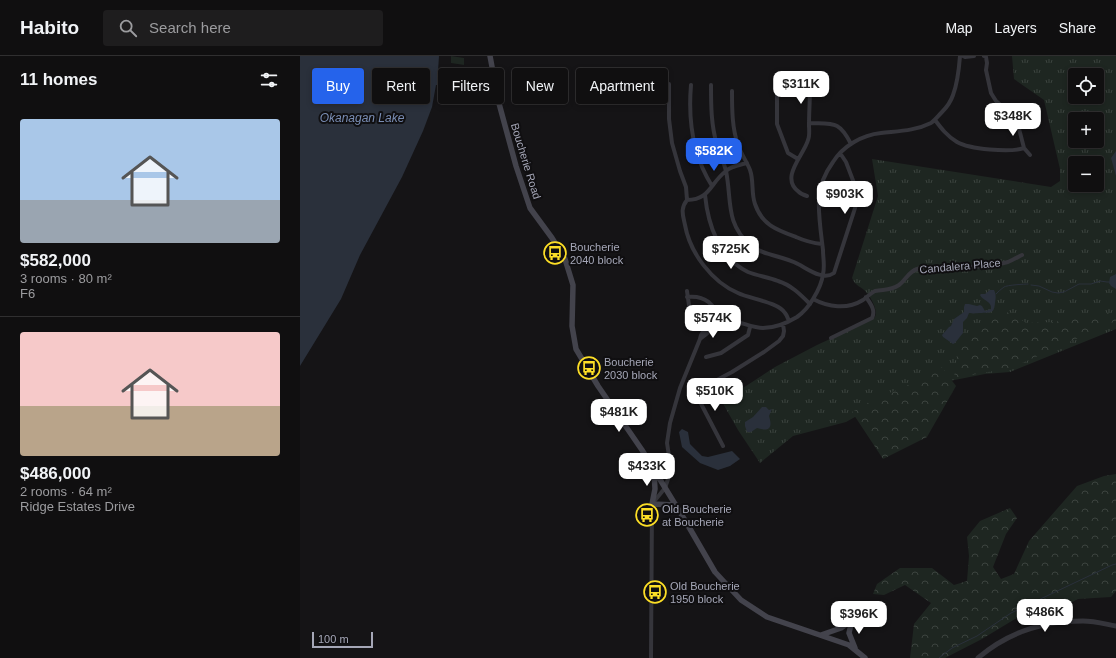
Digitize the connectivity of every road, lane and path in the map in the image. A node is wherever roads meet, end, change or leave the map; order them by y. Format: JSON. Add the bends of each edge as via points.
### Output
{"nodes":[{"id":1,"x":490,"y":56,"type":"edge"},
{"id":2,"x":962,"y":56,"type":"edge"},
{"id":3,"x":974,"y":56,"type":"edge"},
{"id":4,"x":984,"y":56,"type":"edge"},
{"id":5,"x":669,"y":84,"type":"dead end"},
{"id":6,"x":691,"y":85,"type":"dead end"},
{"id":7,"x":711,"y":85,"type":"dead end"},
{"id":8,"x":732,"y":91,"type":"dead end"},
{"id":9,"x":935,"y":120,"type":"junction"},
{"id":10,"x":809,"y":123,"type":"junction"},
{"id":11,"x":851,"y":144,"type":"junction"},
{"id":12,"x":1024,"y":148,"type":"junction"},
{"id":13,"x":840,"y":153,"type":"junction"},
{"id":14,"x":1030,"y":155,"type":"dead end"},
{"id":15,"x":798,"y":159,"type":"junction"},
{"id":16,"x":747,"y":163,"type":"junction"},
{"id":17,"x":726,"y":170,"type":"junction"},
{"id":18,"x":712,"y":186,"type":"junction"},
{"id":19,"x":705,"y":195,"type":"junction"},
{"id":20,"x":807,"y":196,"type":"dead end"},
{"id":21,"x":687,"y":200,"type":"junction"},
{"id":22,"x":822,"y":244,"type":"junction"},
{"id":23,"x":1022,"y":255,"type":"dead end"},
{"id":24,"x":823,"y":276,"type":"junction"},
{"id":25,"x":686,"y":291,"type":"dead end"},
{"id":26,"x":687,"y":297,"type":"junction"},
{"id":27,"x":866,"y":297,"type":"junction"},
{"id":28,"x":813,"y":299,"type":"junction"},
{"id":29,"x":810,"y":304,"type":"junction"},
{"id":30,"x":720,"y":321,"type":"junction"},
{"id":31,"x":789,"y":321,"type":"junction"},
{"id":32,"x":783,"y":324,"type":"junction"},
{"id":33,"x":694,"y":327,"type":"dead end"},
{"id":34,"x":750,"y":327,"type":"junction"},
{"id":35,"x":831,"y":338,"type":"dead end"},
{"id":36,"x":706,"y":357,"type":"dead end"},
{"id":37,"x":692,"y":393,"type":"dead end"},
{"id":38,"x":697,"y":396,"type":"junction"},
{"id":39,"x":724,"y":446,"type":"dead end"},
{"id":40,"x":668,"y":465,"type":"junction"},
{"id":41,"x":654,"y":470,"type":"junction"},
{"id":42,"x":665,"y":488,"type":"junction"},
{"id":43,"x":652,"y":504,"type":"junction"},
{"id":44,"x":676,"y":505,"type":"junction"},
{"id":45,"x":1116,"y":626,"type":"edge"},
{"id":46,"x":821,"y":635,"type":"junction"},
{"id":47,"x":856,"y":650,"type":"junction"},
{"id":48,"x":651,"y":658,"type":"edge"},
{"id":49,"x":865,"y":658,"type":"edge"},
{"id":50,"x":978,"y":658,"type":"edge"}],
"edges":[{"from":1,"to":41,"type":"main road","name":"Boucherie Road","via":[[497,96],[530,208],[565,259],[573,285],[572,326],[576,349]]},
{"from":2,"to":3,"type":"street"},
{"from":2,"to":9,"type":"street","via":[[953,96]]},
{"from":4,"to":12,"type":"street","via":[[991,93],[1017,121]]},
{"from":5,"to":21,"type":"street","via":[[672,144],[686,187]]},
{"from":6,"to":18,"type":"street","via":[[690,108],[694,142]]},
{"from":7,"to":17,"type":"street","via":[[712,125]]},
{"from":8,"to":16,"type":"street","via":[[734,128],[738,145]]},
{"from":9,"to":11,"type":"street","via":[[918,128],[868,136]]},
{"from":9,"to":12,"type":"street","via":[[947,135],[968,146],[1004,150]]},
{"from":10,"to":11,"type":"street","via":[[838,126],[845,132]]},
{"from":10,"to":15,"type":"street","via":[[809,139]]},
{"from":10,"to":15,"type":"street","via":[[808,83],[804,80],[780,81],[777,88],[777,124],[788,153]]},
{"from":11,"to":13,"type":"street"},
{"from":12,"to":14,"type":"street"},
{"from":13,"to":22,"type":"street","via":[[825,175],[819,198]]},
{"from":13,"to":24,"type":"street","via":[[854,183],[857,202],[834,274]]},
{"from":15,"to":20,"type":"street","via":[[791,175],[792,181],[798,192]]},
{"from":16,"to":17,"type":"street"},
{"from":16,"to":22,"type":"street","via":[[752,178],[754,203],[767,223],[775,229]]},
{"from":17,"to":18,"type":"street"},
{"from":17,"to":24,"type":"street","via":[[734,222],[748,244]]},
{"from":18,"to":19,"type":"street"},
{"from":19,"to":21,"type":"street","via":[[695,200]]},
{"from":19,"to":29,"type":"street","via":[[710,227],[725,253],[748,272],[793,288]]},
{"from":21,"to":31,"type":"street","via":[[682,211],[686,229],[692,246],[713,276],[737,293],[779,308],[785,312]]},
{"from":22,"to":24,"type":"street"},
{"from":23,"to":27,"type":"street","name":"Candalera Place","via":[[992,265],[916,269],[899,285],[888,290],[875,291]]},
{"from":24,"to":28,"type":"street","via":[[820,288]]},
{"from":25,"to":26,"type":"street"},
{"from":26,"to":30,"type":"street","via":[[701,297],[712,305]]},
{"from":26,"to":33,"type":"street"},
{"from":27,"to":28,"type":"street","name":"Candalera Place","via":[[846,306],[822,304]]},
{"from":27,"to":35,"type":"street","via":[[873,310],[872,318]]},
{"from":28,"to":29,"type":"street"},
{"from":29,"to":31,"type":"street","via":[[804,312]]},
{"from":30,"to":34,"type":"street","via":[[730,320]]},
{"from":30,"to":40,"type":"street","via":[[701,334],[680,388],[670,423],[667,443]]},
{"from":31,"to":32,"type":"street"},
{"from":32,"to":34,"type":"street","via":[[762,328]]},
{"from":32,"to":38,"type":"street","via":[[784,336],[779,341],[715,381]]},
{"from":34,"to":36,"type":"street","via":[[748,335],[721,353]]},
{"from":37,"to":38,"type":"street"},
{"from":38,"to":39,"type":"street"},
{"from":40,"to":41,"type":"main road"},
{"from":40,"to":42,"type":"street","via":[[669,476]]},
{"from":41,"to":42,"type":"main road","name":"Boucherie Road"},
{"from":41,"to":43,"type":"main road","via":[[655,489]]},
{"from":42,"to":43,"type":"street"},
{"from":42,"to":44,"type":"main road","name":"Boucherie Road"},
{"from":43,"to":44,"type":"main road"},
{"from":43,"to":48,"type":"street"},
{"from":44,"to":46,"type":"main road","name":"Boucherie Road","via":[[715,572],[741,600],[767,617]]},
{"from":45,"to":50,"type":"street","via":[[1084,621],[1046,623],[1016,633]]},
{"from":46,"to":47,"type":"main road","name":"Boucherie Road","via":[[849,644]]},
{"from":46,"to":47,"type":"main road","via":[[841,628],[852,620],[849,633]]},
{"from":47,"to":49,"type":"main road","name":"Boucherie Road"}]}
